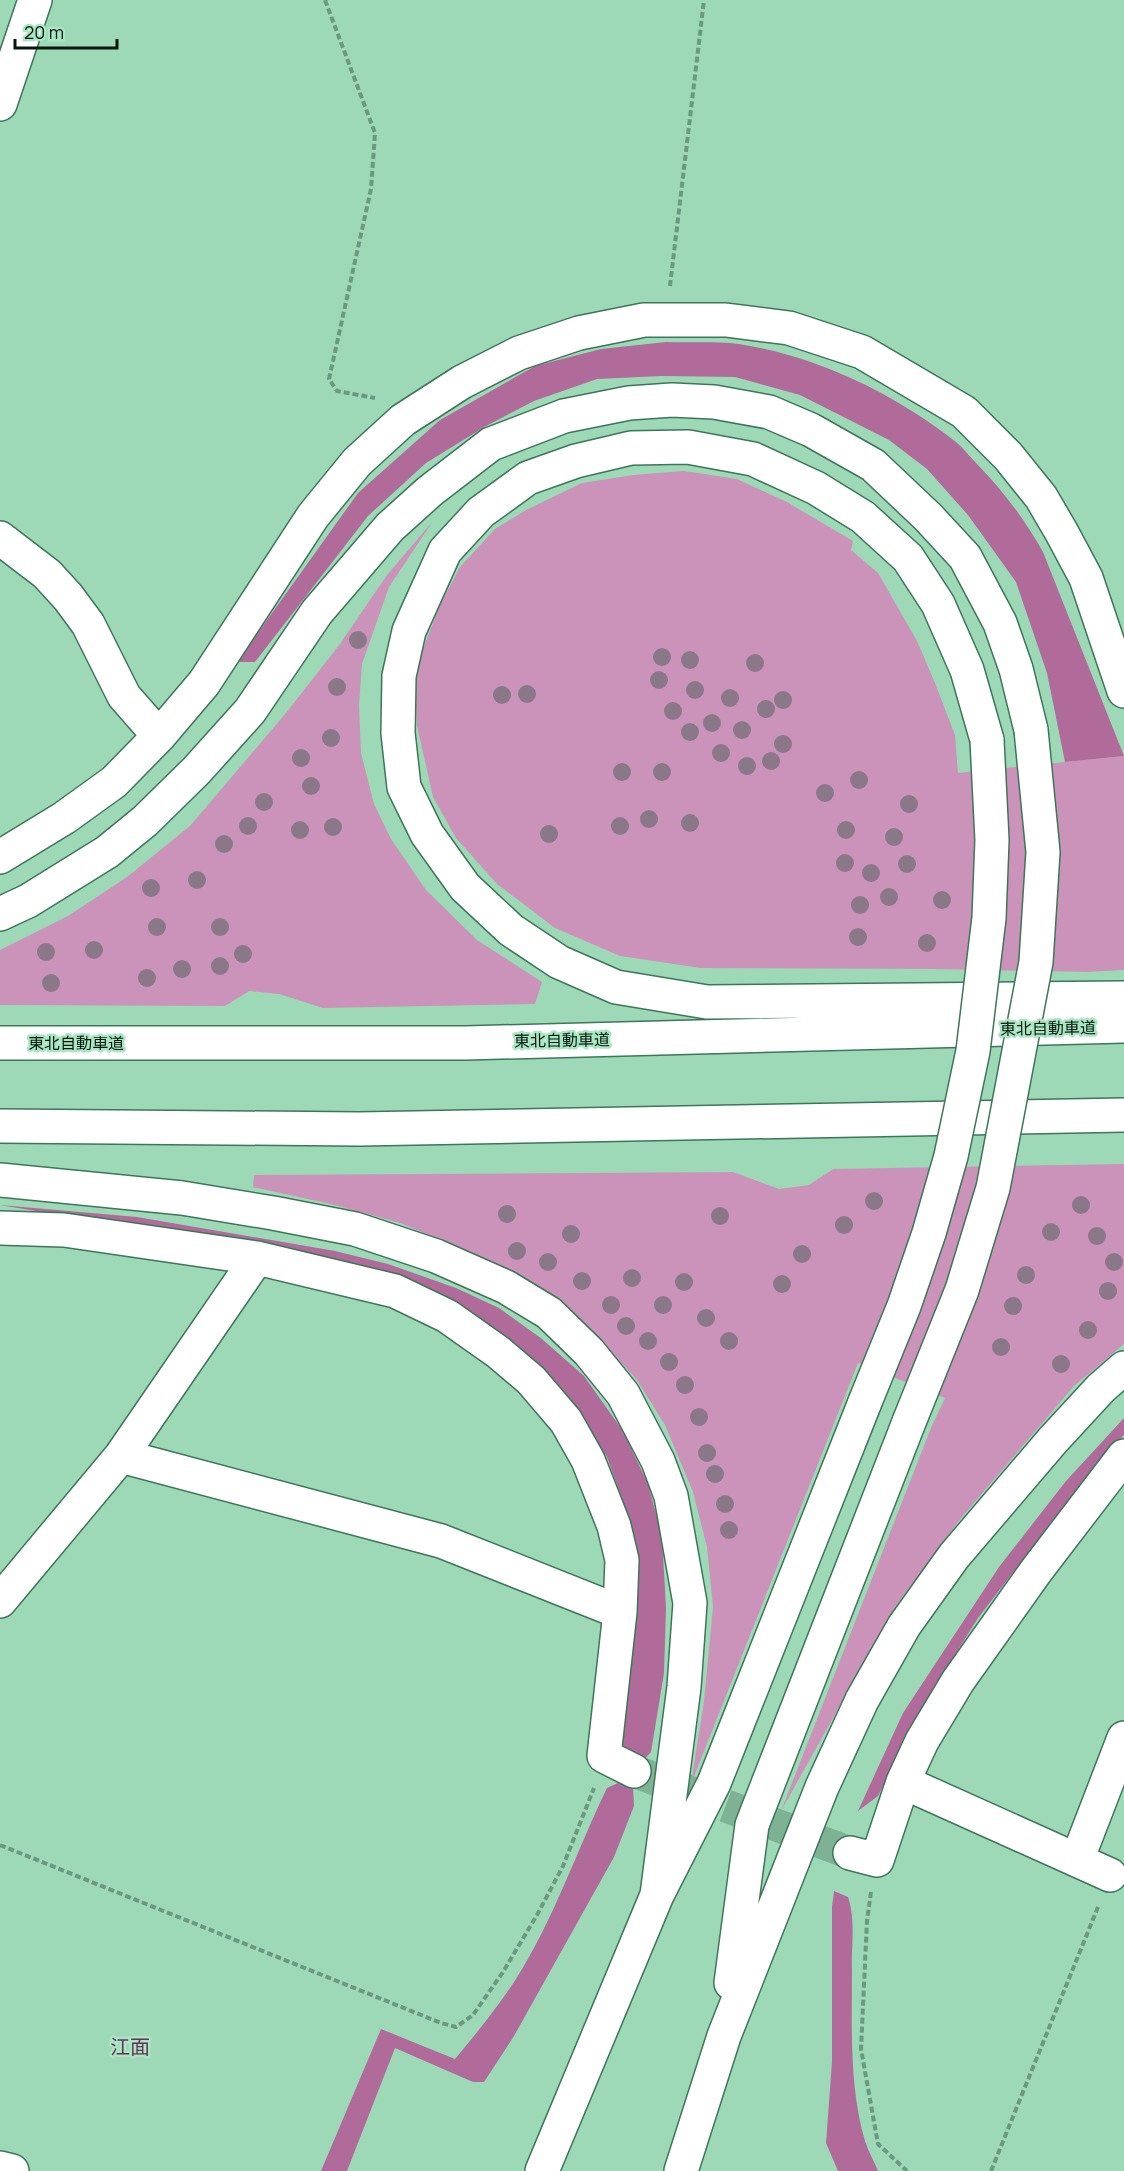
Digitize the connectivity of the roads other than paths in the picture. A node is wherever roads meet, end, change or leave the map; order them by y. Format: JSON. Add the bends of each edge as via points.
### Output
{"nodes":[{"id":1,"x":35,"y":0,"type":"edge"},
{"id":2,"x":0,"y":104,"type":"edge"},
{"id":3,"x":0,"y":538,"type":"edge"},
{"id":4,"x":1124,"y":691,"type":"edge"},
{"id":5,"x":159,"y":736,"type":"junction"},
{"id":6,"x":0,"y":857,"type":"edge"},
{"id":7,"x":0,"y":914,"type":"edge"},
{"id":8,"x":1124,"y":998,"type":"edge"},
{"id":9,"x":1124,"y":1026,"type":"edge"},
{"id":10,"x":0,"y":1043,"type":"edge"},
{"id":11,"x":1124,"y":1115,"type":"edge"},
{"id":12,"x":0,"y":1126,"type":"edge"},
{"id":13,"x":0,"y":1180,"type":"edge"},
{"id":14,"x":0,"y":1228,"type":"edge"},
{"id":15,"x":258,"y":1258,"type":"junction"},
{"id":16,"x":1124,"y":1368,"type":"edge"},
{"id":17,"x":122,"y":1456,"type":"junction"},
{"id":18,"x":1124,"y":1456,"type":"edge"},
{"id":19,"x":0,"y":1601,"type":"edge"},
{"id":20,"x":620,"y":1612,"type":"junction"},
{"id":21,"x":1124,"y":1738,"type":"edge"},
{"id":22,"x":634,"y":1771,"type":"tunnel mouth"},
{"id":23,"x":903,"y":1782,"type":"junction"},
{"id":24,"x":863,"y":1856,"type":"road end"},
{"id":25,"x":1077,"y":1860,"type":"junction"},
{"id":26,"x":1110,"y":1875,"type":"road end"},
{"id":27,"x":657,"y":1895,"type":"junction"},
{"id":28,"x":724,"y":2036,"type":"junction"},
{"id":29,"x":0,"y":2168,"type":"edge"},
{"id":30,"x":12,"y":2171,"type":"edge"},
{"id":31,"x":542,"y":2171,"type":"edge"},
{"id":32,"x":681,"y":2171,"type":"edge"}],
"edges":[{"from":1,"to":2,"type":"main road"},
{"from":3,"to":5,"type":"main road","via":[[47,574],[68,597],[88,624],[124,696]]},
{"from":4,"to":5,"type":"main road","via":[[1086,578],[1062,533],[1041,497],[1008,456],[964,412],[862,352],[789,328],[726,320],[645,320],[579,333],[519,353],[462,382],[403,420],[357,462],[313,516],[204,682]]},
{"from":5,"to":6,"type":"main road","via":[[114,782]]},
{"from":7,"to":28,"type":"main road","bridge":true,"via":[[107,852],[154,813],[250,711],[317,612],[390,527],[430,490],[491,444],[564,416],[672,400],[714,402],[769,412],[811,430],[873,465],[964,557],[1000,623],[1031,730],[1043,852],[1036,962],[993,1188],[962,1290],[752,1825]]},
{"from":8,"to":27,"type":"main road","bridge":true,"via":[[707,1002],[616,987],[559,962],[511,930],[465,887],[427,834],[404,787],[398,733],[399,676],[409,631],[445,551],[481,512],[528,478],[576,461],[630,448],[688,447],[753,459],[816,488],[863,517],[908,558],[938,604],[967,670],[987,740],[992,840],[989,918],[973,1052],[951,1156],[904,1306],[714,1784]]},
{"from":9,"to":10,"type":"main road","name":"東北自動車道","via":[[466,1043]]},
{"from":11,"to":12,"type":"main road","via":[[359,1129]]},
{"from":13,"to":27,"type":"main road","via":[[182,1198],[355,1229],[436,1256],[506,1287],[549,1313],[589,1352],[623,1394],[658,1461],[671,1496],[690,1603],[684,1687]]},
{"from":14,"to":15,"type":"main road","via":[[64,1230]]},
{"from":15,"to":17,"type":"main road"},
{"from":15,"to":20,"type":"main road","via":[[395,1291],[447,1316],[531,1380],[566,1421],[601,1490],[622,1560]]},
{"from":16,"to":28,"type":"main road","via":[[1053,1440],[962,1547],[904,1626],[862,1701],[822,1787]]},
{"from":17,"to":19,"type":"main road"},
{"from":17,"to":20,"type":"main road","via":[[441,1541]]},
{"from":18,"to":23,"type":"main road","via":[[958,1681]]},
{"from":20,"to":22,"type":"main road","via":[[604,1756]]},
{"from":21,"to":25,"type":"main road"},
{"from":23,"to":24,"type":"main road"},
{"from":23,"to":25,"type":"main road"},
{"from":25,"to":26,"type":"main road"},
{"from":27,"to":31,"type":"main road"},
{"from":28,"to":32,"type":"main road"},
{"from":29,"to":30,"type":"main road"}]}
